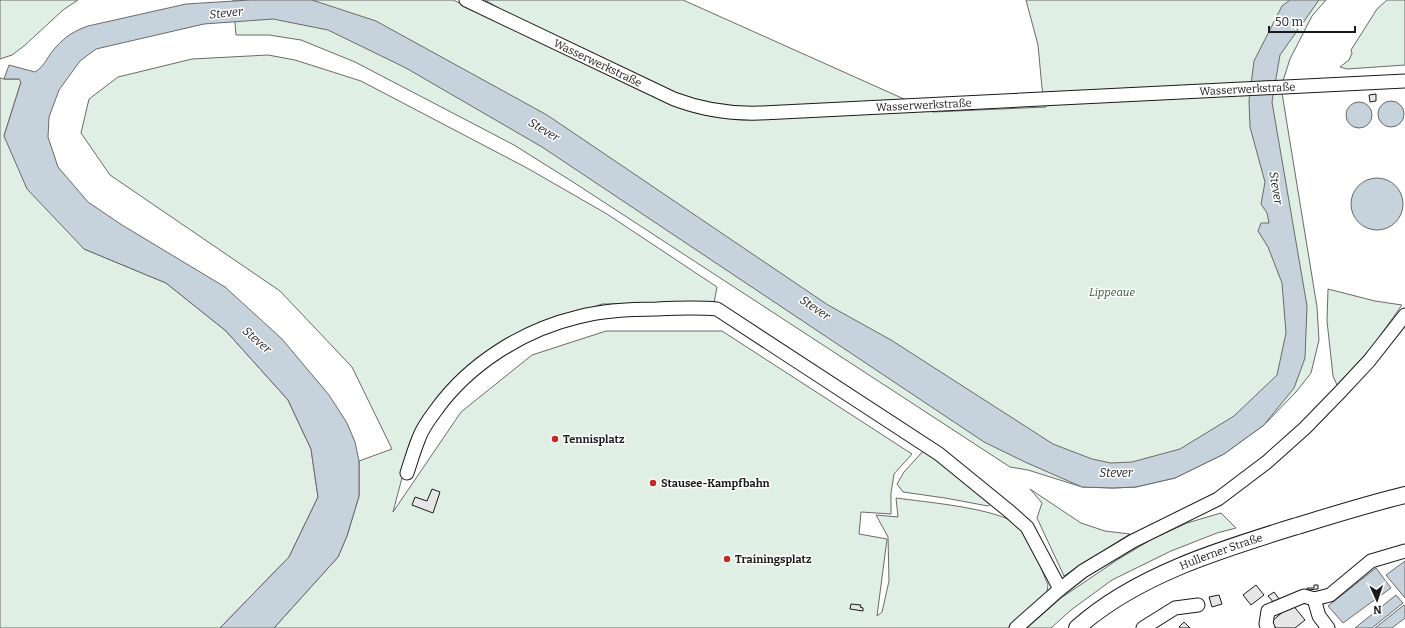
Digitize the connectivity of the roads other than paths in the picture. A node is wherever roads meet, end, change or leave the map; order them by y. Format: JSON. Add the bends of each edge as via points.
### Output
{"nodes":[{"id":1,"x":466,"y":0,"type":"edge"},
{"id":2,"x":1405,"y":81,"type":"edge"},
{"id":3,"x":1405,"y":315,"type":"edge"},
{"id":4,"x":407,"y":473,"type":"dead end"},
{"id":5,"x":1405,"y":490,"type":"edge"},
{"id":6,"x":1405,"y":495,"type":"edge"},
{"id":7,"x":1378,"y":502,"type":"junction"},
{"id":8,"x":1405,"y":551,"type":"edge"},
{"id":9,"x":1060,"y":589,"type":"junction"},
{"id":10,"x":1314,"y":599,"type":"junction"},
{"id":11,"x":1198,"y":605,"type":"dead end"},
{"id":12,"x":1016,"y":628,"type":"edge"},
{"id":13,"x":1077,"y":628,"type":"edge"},
{"id":14,"x":1142,"y":628,"type":"edge"},
{"id":15,"x":1268,"y":628,"type":"edge"},
{"id":16,"x":1328,"y":628,"type":"edge"}],
"edges":[{"from":1,"to":2,"type":"street","name":"Wasserwerkstraße","via":[[674,99],[719,112],[760,113]]},
{"from":3,"to":9,"type":"street","via":[[1369,361],[1340,392],[1267,462],[1218,499],[1133,541]]},
{"from":4,"to":9,"type":"street","via":[[419,437],[452,388],[485,361],[521,338],[577,317],[606,311],[699,307],[717,309],[939,454],[1009,511],[1027,527]]},
{"from":5,"to":7,"type":"main road","name":"Hullerner Straße"},
{"from":6,"to":7,"type":"main road","name":"Hullerner Straße"},
{"from":7,"to":13,"type":"main road","name":"Hullerner Straße","via":[[1259,537],[1191,562],[1141,584],[1091,615]]},
{"from":8,"to":10,"type":"street","via":[[1371,561],[1330,595]]},
{"from":9,"to":12,"type":"street"},
{"from":10,"to":15,"type":"street","via":[[1304,596],[1268,611]]},
{"from":10,"to":16,"type":"street","via":[[1319,616]]},
{"from":11,"to":14,"type":"street","via":[[1175,608]]}]}
